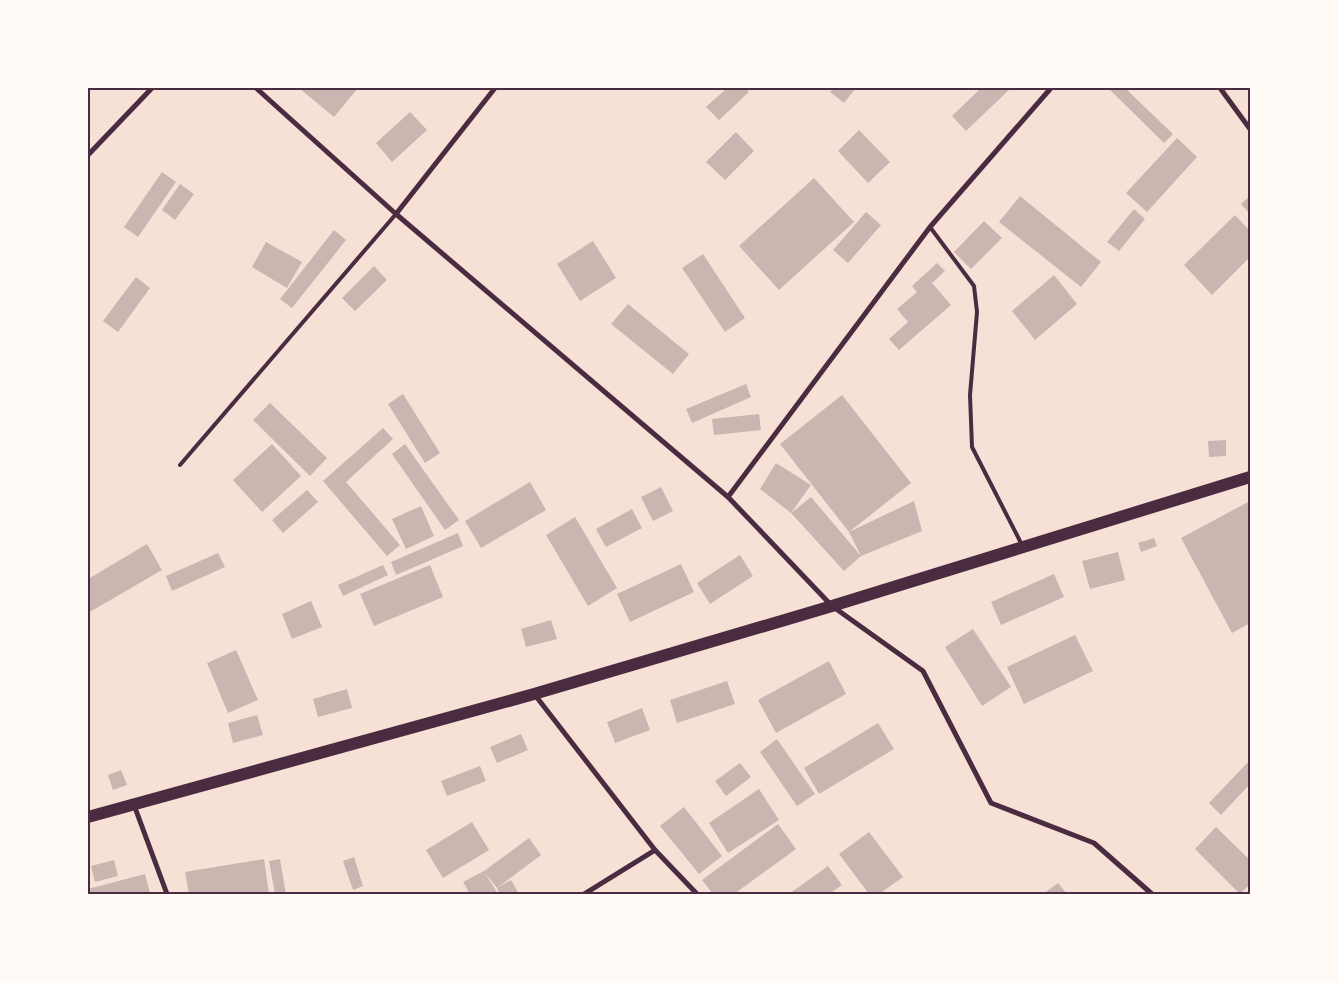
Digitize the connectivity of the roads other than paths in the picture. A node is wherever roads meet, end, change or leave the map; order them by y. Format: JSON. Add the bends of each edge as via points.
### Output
{"nodes":[{"id":1,"x":152,"y":88,"type":"edge"},
{"id":2,"x":256,"y":88,"type":"edge"},
{"id":3,"x":495,"y":88,"type":"edge"},
{"id":4,"x":1051,"y":88,"type":"edge"},
{"id":5,"x":1220,"y":88,"type":"edge"},
{"id":6,"x":1250,"y":129,"type":"edge"},
{"id":7,"x":88,"y":155,"type":"edge"},
{"id":8,"x":396,"y":214,"type":"junction"},
{"id":9,"x":930,"y":227,"type":"junction"},
{"id":10,"x":180,"y":465,"type":"dead end"},
{"id":11,"x":1250,"y":477,"type":"edge"},
{"id":12,"x":728,"y":497,"type":"junction"},
{"id":13,"x":1023,"y":547,"type":"junction"},
{"id":14,"x":832,"y":606,"type":"junction"},
{"id":15,"x":534,"y":694,"type":"junction"},
{"id":16,"x":134,"y":804,"type":"junction"},
{"id":17,"x":88,"y":817,"type":"edge"},
{"id":18,"x":655,"y":850,"type":"junction"},
{"id":19,"x":166,"y":894,"type":"edge"},
{"id":20,"x":584,"y":894,"type":"edge"},
{"id":21,"x":697,"y":894,"type":"edge"},
{"id":22,"x":1152,"y":894,"type":"edge"}],
"edges":[{"from":1,"to":7,"type":"street"},
{"from":2,"to":8,"type":"street"},
{"from":3,"to":8,"type":"street"},
{"from":4,"to":9,"type":"street"},
{"from":5,"to":6,"type":"street"},
{"from":8,"to":10,"type":"lane"},
{"from":8,"to":12,"type":"street"},
{"from":9,"to":12,"type":"street"},
{"from":9,"to":13,"type":"lane","via":[[974,286],[977,312],[970,395],[972,447]]},
{"from":11,"to":13,"type":"main road"},
{"from":12,"to":14,"type":"street"},
{"from":13,"to":14,"type":"main road"},
{"from":14,"to":15,"type":"main road"},
{"from":14,"to":22,"type":"street","via":[[923,671],[991,803],[1094,844]]},
{"from":15,"to":16,"type":"main road"},
{"from":15,"to":18,"type":"street"},
{"from":16,"to":17,"type":"main road"},
{"from":16,"to":19,"type":"street"},
{"from":18,"to":20,"type":"street"},
{"from":18,"to":21,"type":"street"}]}
